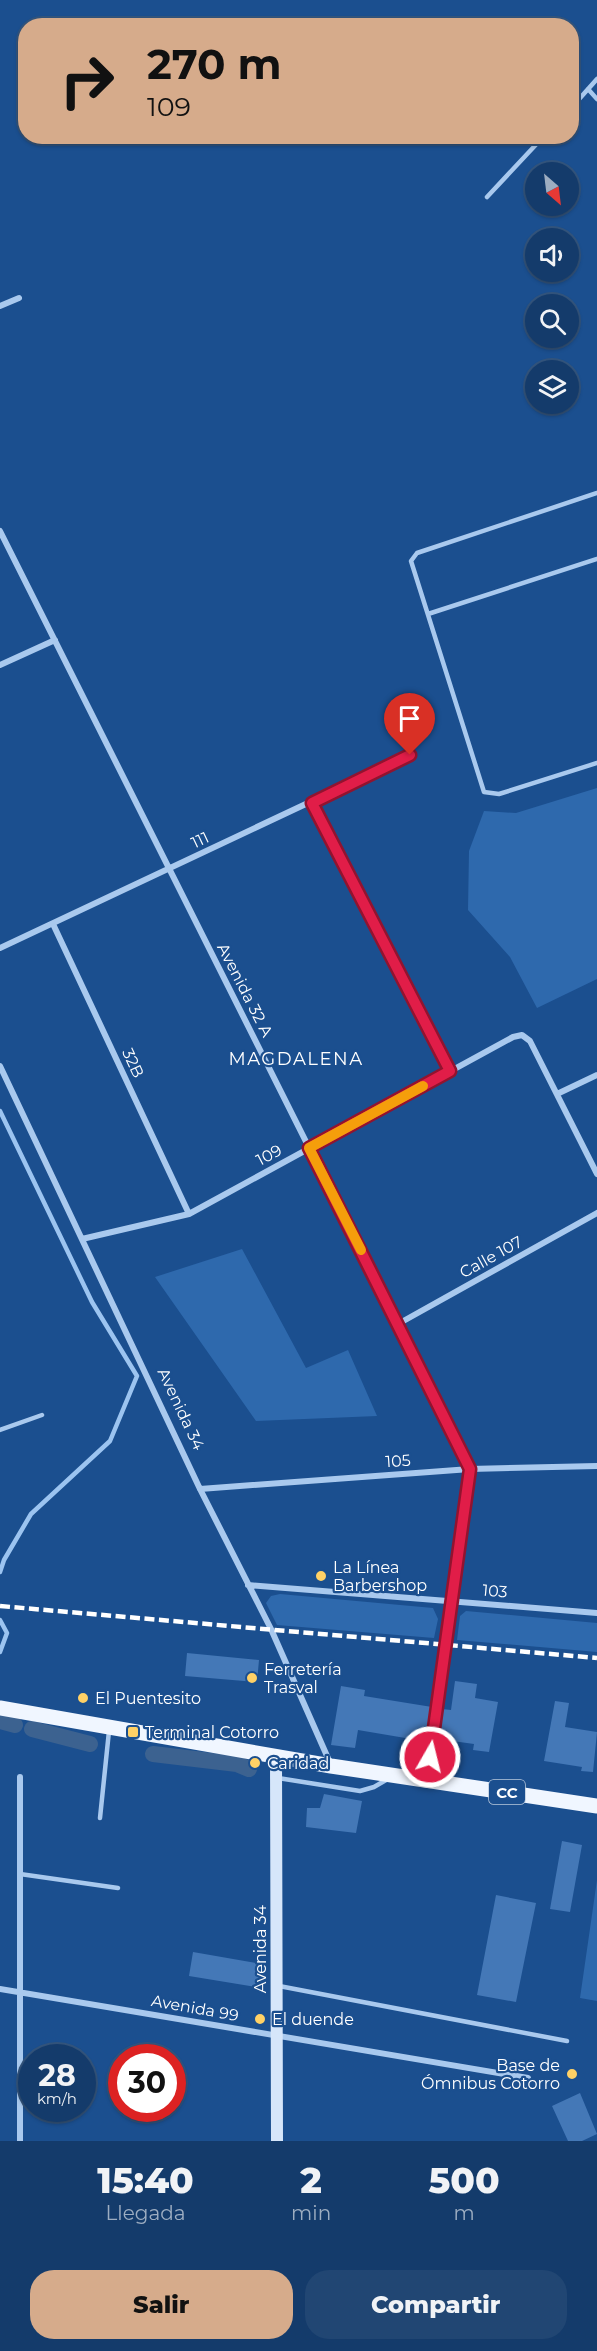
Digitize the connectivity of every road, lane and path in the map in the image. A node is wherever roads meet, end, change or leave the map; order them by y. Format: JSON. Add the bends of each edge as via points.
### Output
{"nodes":[{"id":1,"x":597,"y":79,"type":"edge"},
{"id":2,"x":588,"y":89,"type":"junction"},
{"id":3,"x":579,"y":99,"type":"edge"},
{"id":4,"x":597,"y":99,"type":"edge"},
{"id":5,"x":537,"y":144,"type":"edge"},
{"id":6,"x":487,"y":197,"type":"dead end"},
{"id":7,"x":19,"y":298,"type":"dead end"},
{"id":8,"x":0,"y":306,"type":"edge"},
{"id":9,"x":597,"y":493,"type":"edge"},
{"id":10,"x":0,"y":531,"type":"edge"},
{"id":11,"x":597,"y":559,"type":"edge"},
{"id":12,"x":428,"y":614,"type":"junction"},
{"id":13,"x":55,"y":640,"type":"junction"},
{"id":14,"x":0,"y":665,"type":"edge"},
{"id":15,"x":410,"y":755,"type":"dead end"},
{"id":16,"x":597,"y":763,"type":"edge"},
{"id":17,"x":312,"y":803,"type":"junction"},
{"id":18,"x":169,"y":869,"type":"junction"},
{"id":19,"x":53,"y":924,"type":"junction"},
{"id":20,"x":0,"y":948,"type":"edge"},
{"id":21,"x":0,"y":1066,"type":"edge"},
{"id":22,"x":450,"y":1071,"type":"junction"},
{"id":23,"x":597,"y":1075,"type":"edge"},
{"id":24,"x":556,"y":1094,"type":"junction"},
{"id":25,"x":309,"y":1148,"type":"junction"},
{"id":26,"x":597,"y":1174,"type":"edge"},
{"id":27,"x":597,"y":1213,"type":"edge"},
{"id":28,"x":189,"y":1214,"type":"junction"},
{"id":29,"x":82,"y":1239,"type":"junction"},
{"id":30,"x":398,"y":1324,"type":"junction"},
{"id":31,"x":42,"y":1415,"type":"dead end"},
{"id":32,"x":0,"y":1430,"type":"edge"},
{"id":33,"x":597,"y":1466,"type":"edge"},
{"id":34,"x":470,"y":1469,"type":"junction"},
{"id":35,"x":200,"y":1489,"type":"junction"},
{"id":36,"x":248,"y":1585,"type":"junction"},
{"id":37,"x":452,"y":1601,"type":"junction"},
{"id":38,"x":597,"y":1613,"type":"edge"},
{"id":39,"x":6,"y":1709,"type":"edge"},
{"id":40,"x":109,"y":1728,"type":"junction"},
{"id":41,"x":276,"y":1756,"type":"junction"},
{"id":42,"x":331,"y":1766,"type":"junction"},
{"id":43,"x":393,"y":1775,"type":"junction"},
{"id":44,"x":20,"y":1776,"type":"dead end"},
{"id":45,"x":275,"y":1778,"type":"junction"},
{"id":46,"x":427,"y":1780,"type":"junction"},
{"id":47,"x":597,"y":1806,"type":"edge"},
{"id":48,"x":100,"y":1818,"type":"dead end"},
{"id":49,"x":20,"y":1874,"type":"junction"},
{"id":50,"x":118,"y":1888,"type":"dead end"},
{"id":51,"x":277,"y":1985,"type":"junction"},
{"id":52,"x":0,"y":1989,"type":"edge"},
{"id":53,"x":20,"y":1992,"type":"junction"},
{"id":54,"x":277,"y":2036,"type":"junction"},
{"id":55,"x":567,"y":2041,"type":"dead end"},
{"id":56,"x":528,"y":2078,"type":"dead end"},
{"id":57,"x":20,"y":2141,"type":"edge"},
{"id":58,"x":277,"y":2141,"type":"edge"}],
"edges":[{"from":1,"to":2,"type":"lane"},
{"from":2,"to":3,"type":"lane"},
{"from":2,"to":4,"type":"lane"},
{"from":5,"to":6,"type":"lane"},
{"from":7,"to":8,"type":"street"},
{"from":9,"to":12,"type":"lane","via":[[417,553],[411,561]]},
{"from":10,"to":13,"type":"street","name":"Avenida 32 A"},
{"from":11,"to":12,"type":"lane"},
{"from":12,"to":16,"type":"lane","via":[[484,792],[499,794]]},
{"from":13,"to":14,"type":"street"},
{"from":13,"to":18,"type":"street","name":"Avenida 32 A"},
{"from":15,"to":17,"type":"street","name":"111"},
{"from":17,"to":18,"type":"street","name":"111"},
{"from":17,"to":22,"type":"street"},
{"from":18,"to":19,"type":"street","name":"111"},
{"from":18,"to":25,"type":"street","name":"Avenida 32 A"},
{"from":19,"to":20,"type":"street","name":"111"},
{"from":19,"to":28,"type":"street","name":"32B"},
{"from":21,"to":29,"type":"street","name":"Avenida 34"},
{"from":22,"to":24,"type":"street","name":"109","via":[[522,1035],[531,1041]]},
{"from":22,"to":25,"type":"street","name":"109"},
{"from":23,"to":24,"type":"street"},
{"from":24,"to":26,"type":"street"},
{"from":25,"to":28,"type":"street","name":"109"},
{"from":25,"to":30,"type":"street","name":"Avenida 32 A"},
{"from":27,"to":30,"type":"street","name":"Calle 107"},
{"from":28,"to":29,"type":"street","name":"109"},
{"from":29,"to":35,"type":"street","name":"Avenida 34"},
{"from":30,"to":34,"type":"street","name":"Avenida 32 A"},
{"from":31,"to":32,"type":"lane"},
{"from":33,"to":34,"type":"street","name":"105"},
{"from":34,"to":35,"type":"street","name":"105"},
{"from":34,"to":37,"type":"street"},
{"from":35,"to":36,"type":"street","name":"Avenida 34"},
{"from":36,"to":37,"type":"street","name":"103"},
{"from":36,"to":42,"type":"street","name":"Avenida 34"},
{"from":37,"to":38,"type":"street","name":"103"},
{"from":37,"to":46,"type":"street"},
{"from":39,"to":40,"type":"main road","number":"CC"},
{"from":40,"to":41,"type":"main road","number":"CC"},
{"from":40,"to":48,"type":"lane"},
{"from":41,"to":42,"type":"main road","number":"CC"},
{"from":41,"to":45,"type":"street","name":"Avenida 34"},
{"from":42,"to":43,"type":"main road","number":"CC"},
{"from":43,"to":45,"type":"lane","via":[[360,1791]]},
{"from":43,"to":46,"type":"main road","number":"CC"},
{"from":44,"to":49,"type":"street"},
{"from":45,"to":51,"type":"street","name":"Avenida 34"},
{"from":46,"to":47,"type":"main road","number":"CC"},
{"from":49,"to":50,"type":"lane"},
{"from":49,"to":53,"type":"street"},
{"from":51,"to":54,"type":"street","name":"Avenida 34"},
{"from":51,"to":55,"type":"lane"},
{"from":52,"to":53,"type":"street","name":"Avenida 99"},
{"from":53,"to":54,"type":"street","name":"Avenida 99"},
{"from":53,"to":57,"type":"street"},
{"from":54,"to":56,"type":"street","name":"Avenida 99"},
{"from":54,"to":58,"type":"street","name":"Avenida 34"}]}
